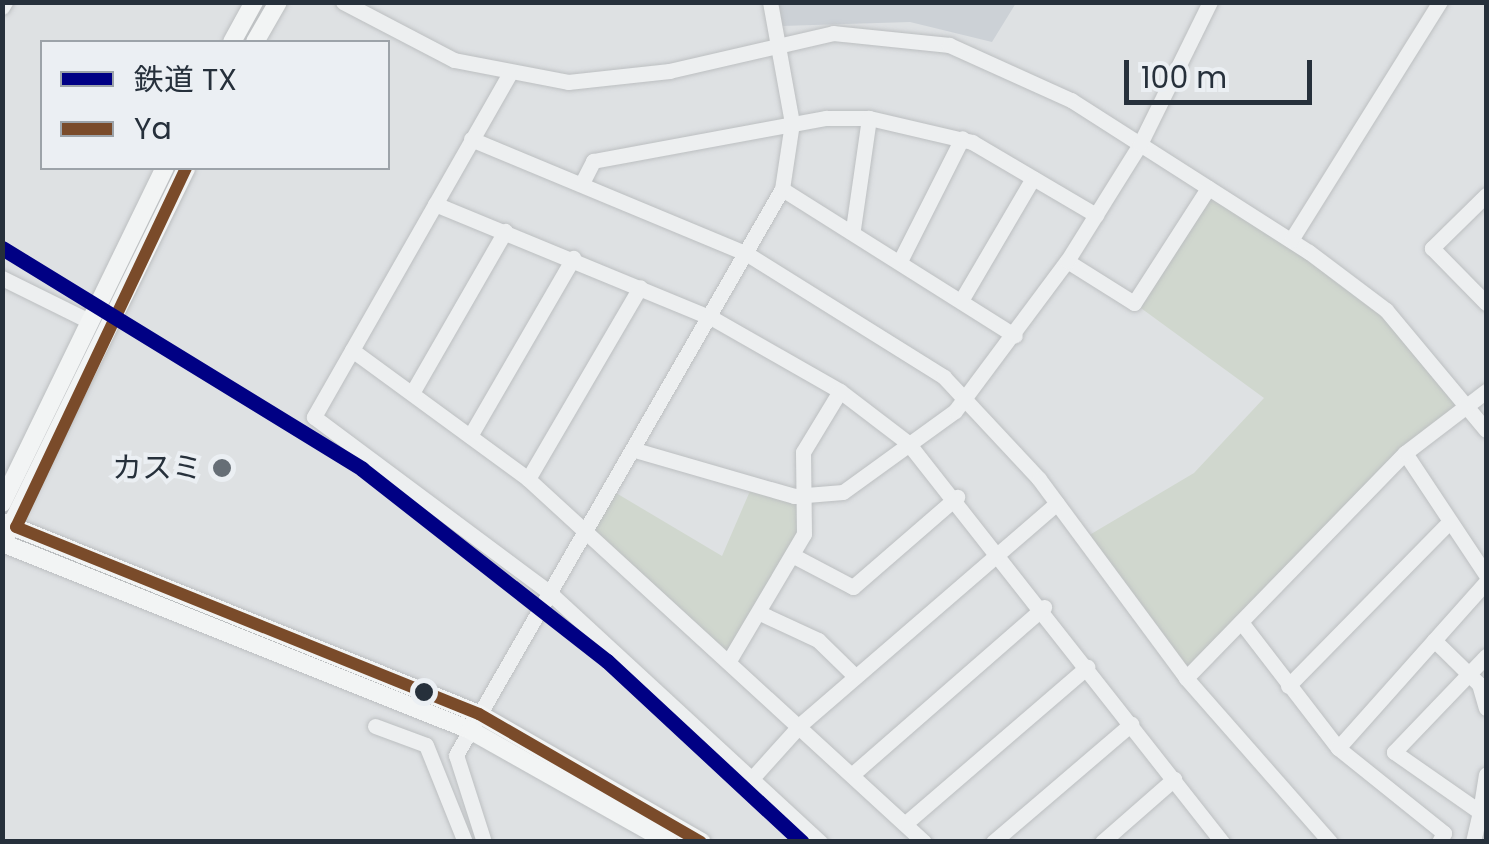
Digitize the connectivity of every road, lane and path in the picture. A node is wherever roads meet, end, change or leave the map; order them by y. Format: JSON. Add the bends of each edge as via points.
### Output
{"nodes":[{"id":1,"x":254,"y":2,"type":"edge"},
{"id":2,"x":278,"y":2,"type":"edge"},
{"id":3,"x":343,"y":2,"type":"edge"},
{"id":4,"x":770,"y":2,"type":"edge"},
{"id":5,"x":1210,"y":2,"type":"edge"},
{"id":6,"x":1440,"y":2,"type":"edge"},
{"id":7,"x":233,"y":40,"type":"edge"},
{"id":8,"x":256,"y":40,"type":"edge"},
{"id":9,"x":775,"y":46,"type":"junction"},
{"id":10,"x":510,"y":73,"type":"junction"},
{"id":11,"x":869,"y":118,"type":"junction"},
{"id":12,"x":792,"y":124,"type":"junction"},
{"id":13,"x":962,"y":138,"type":"junction"},
{"id":14,"x":471,"y":140,"type":"junction"},
{"id":15,"x":1140,"y":144,"type":"junction"},
{"id":16,"x":164,"y":170,"type":"edge"},
{"id":17,"x":185,"y":170,"type":"edge"},
{"id":18,"x":1033,"y":178,"type":"junction"},
{"id":19,"x":582,"y":182,"type":"junction"},
{"id":20,"x":782,"y":188,"type":"junction"},
{"id":21,"x":1208,"y":188,"type":"junction"},
{"id":22,"x":1486,"y":195,"type":"edge"},
{"id":23,"x":434,"y":204,"type":"junction"},
{"id":24,"x":1096,"y":215,"type":"junction"},
{"id":25,"x":853,"y":229,"type":"junction"},
{"id":26,"x":505,"y":231,"type":"junction"},
{"id":27,"x":1291,"y":240,"type":"junction"},
{"id":28,"x":749,"y":254,"type":"junction"},
{"id":29,"x":902,"y":257,"type":"junction"},
{"id":30,"x":573,"y":258,"type":"junction"},
{"id":31,"x":1068,"y":261,"type":"junction"},
{"id":32,"x":2,"y":278,"type":"edge"},
{"id":33,"x":640,"y":287,"type":"junction"},
{"id":34,"x":962,"y":299,"type":"junction"},
{"id":35,"x":1486,"y":300,"type":"edge"},
{"id":36,"x":712,"y":318,"type":"junction"},
{"id":37,"x":89,"y":322,"type":"junction"},
{"id":38,"x":1015,"y":336,"type":"junction"},
{"id":39,"x":352,"y":350,"type":"junction"},
{"id":40,"x":1486,"y":390,"type":"edge"},
{"id":41,"x":840,"y":391,"type":"junction"},
{"id":42,"x":412,"y":393,"type":"junction"},
{"id":43,"x":966,"y":399,"type":"junction"},
{"id":44,"x":1470,"y":404,"type":"junction"},
{"id":45,"x":1486,"y":430,"type":"edge"},
{"id":46,"x":470,"y":436,"type":"junction"},
{"id":47,"x":908,"y":443,"type":"junction"},
{"id":48,"x":636,"y":450,"type":"junction"},
{"id":49,"x":1405,"y":453,"type":"junction"},
{"id":50,"x":528,"y":480,"type":"junction"},
{"id":51,"x":804,"y":496,"type":"junction"},
{"id":52,"x":957,"y":497,"type":"junction"},
{"id":53,"x":2,"y":502,"type":"edge"},
{"id":54,"x":1057,"y":503,"type":"junction"},
{"id":55,"x":1450,"y":521,"type":"junction"},
{"id":56,"x":6,"y":532,"type":"edge"},
{"id":57,"x":586,"y":532,"type":"junction"},
{"id":58,"x":1002,"y":552,"type":"junction"},
{"id":59,"x":792,"y":555,"type":"junction"},
{"id":60,"x":1486,"y":578,"type":"edge"},
{"id":61,"x":549,"y":592,"type":"junction"},
{"id":62,"x":1044,"y":607,"type":"junction"},
{"id":63,"x":762,"y":614,"type":"junction"},
{"id":64,"x":1241,"y":622,"type":"junction"},
{"id":65,"x":1434,"y":640,"type":"junction"},
{"id":66,"x":1486,"y":656,"type":"edge"},
{"id":67,"x":730,"y":659,"type":"junction"},
{"id":68,"x":1087,"y":667,"type":"junction"},
{"id":69,"x":1468,"y":674,"type":"junction"},
{"id":70,"x":855,"y":676,"type":"junction"},
{"id":71,"x":1186,"y":678,"type":"junction"},
{"id":72,"x":1288,"y":686,"type":"junction"},
{"id":73,"x":1486,"y":708,"type":"edge"},
{"id":74,"x":475,"y":722,"type":"junction"},
{"id":75,"x":802,"y":724,"type":"junction"},
{"id":76,"x":1131,"y":724,"type":"junction"},
{"id":77,"x":376,"y":726,"type":"dead end"},
{"id":78,"x":1338,"y":748,"type":"junction"},
{"id":79,"x":854,"y":772,"type":"junction"},
{"id":80,"x":1486,"y":774,"type":"edge"},
{"id":81,"x":755,"y":775,"type":"junction"},
{"id":82,"x":1174,"y":779,"type":"junction"},
{"id":83,"x":1480,"y":812,"type":"junction"},
{"id":84,"x":907,"y":822,"type":"junction"},
{"id":85,"x":1218,"y":840,"type":"edge"},
{"id":86,"x":1325,"y":840,"type":"edge"},
{"id":87,"x":465,"y":842,"type":"edge"},
{"id":88,"x":484,"y":842,"type":"edge"},
{"id":89,"x":669,"y":842,"type":"edge"},
{"id":90,"x":702,"y":842,"type":"edge"},
{"id":91,"x":820,"y":842,"type":"edge"},
{"id":92,"x":924,"y":842,"type":"edge"},
{"id":93,"x":992,"y":842,"type":"edge"},
{"id":94,"x":1102,"y":842,"type":"edge"},
{"id":95,"x":1439,"y":842,"type":"edge"},
{"id":96,"x":1473,"y":842,"type":"edge"}],
"edges":[{"from":1,"to":7,"type":"main road"},
{"from":2,"to":8,"type":"main road"},
{"from":3,"to":10,"type":"street","via":[[437,54]]},
{"from":4,"to":9,"type":"street"},
{"from":5,"to":15,"type":"street"},
{"from":6,"to":27,"type":"street"},
{"from":9,"to":10,"type":"street","via":[[616,80]]},
{"from":9,"to":12,"type":"street"},
{"from":9,"to":15,"type":"street","via":[[833,32],[949,45],[1018,71]]},
{"from":10,"to":14,"type":"street"},
{"from":11,"to":12,"type":"street"},
{"from":11,"to":13,"type":"street"},
{"from":11,"to":25,"type":"street"},
{"from":12,"to":19,"type":"street","via":[[593,161]]},
{"from":12,"to":20,"type":"street"},
{"from":13,"to":18,"type":"street"},
{"from":13,"to":29,"type":"street"},
{"from":14,"to":19,"type":"street"},
{"from":14,"to":23,"type":"street"},
{"from":15,"to":21,"type":"street"},
{"from":15,"to":24,"type":"street"},
{"from":16,"to":37,"type":"main road"},
{"from":17,"to":56,"type":"main road"},
{"from":18,"to":24,"type":"street"},
{"from":18,"to":34,"type":"street"},
{"from":19,"to":28,"type":"street"},
{"from":20,"to":25,"type":"street"},
{"from":20,"to":28,"type":"street"},
{"from":21,"to":27,"type":"street"},
{"from":21,"to":31,"type":"street","via":[[1134,303]]},
{"from":22,"to":35,"type":"street","via":[[1432,248]]},
{"from":23,"to":26,"type":"street"},
{"from":23,"to":39,"type":"street"},
{"from":24,"to":31,"type":"street"},
{"from":25,"to":29,"type":"street"},
{"from":26,"to":30,"type":"street"},
{"from":26,"to":42,"type":"street"},
{"from":27,"to":44,"type":"street","via":[[1386,310]]},
{"from":28,"to":36,"type":"street"},
{"from":28,"to":43,"type":"street","via":[[863,320]]},
{"from":29,"to":34,"type":"street"},
{"from":30,"to":33,"type":"street"},
{"from":30,"to":46,"type":"street"},
{"from":31,"to":38,"type":"street"},
{"from":32,"to":37,"type":"street"},
{"from":33,"to":36,"type":"street"},
{"from":33,"to":50,"type":"street"},
{"from":34,"to":38,"type":"street"},
{"from":36,"to":41,"type":"street"},
{"from":36,"to":48,"type":"street"},
{"from":37,"to":53,"type":"main road"},
{"from":38,"to":43,"type":"street"},
{"from":39,"to":42,"type":"street"},
{"from":39,"to":61,"type":"street","via":[[314,417]]},
{"from":40,"to":44,"type":"street"},
{"from":41,"to":47,"type":"street"},
{"from":41,"to":51,"type":"street","via":[[803,452]]},
{"from":42,"to":46,"type":"street"},
{"from":43,"to":47,"type":"street"},
{"from":43,"to":54,"type":"street"},
{"from":44,"to":45,"type":"street"},
{"from":44,"to":49,"type":"street"},
{"from":46,"to":50,"type":"street"},
{"from":47,"to":51,"type":"street","via":[[843,492]]},
{"from":47,"to":52,"type":"street"},
{"from":48,"to":51,"type":"street"},
{"from":48,"to":57,"type":"street"},
{"from":49,"to":55,"type":"street"},
{"from":49,"to":64,"type":"street"},
{"from":50,"to":57,"type":"street"},
{"from":51,"to":59,"type":"street","via":[[804,534]]},
{"from":52,"to":58,"type":"street"},
{"from":52,"to":59,"type":"street","via":[[853,587]]},
{"from":54,"to":58,"type":"street"},
{"from":54,"to":71,"type":"street"},
{"from":55,"to":60,"type":"street"},
{"from":55,"to":72,"type":"street"},
{"from":56,"to":74,"type":"main road"},
{"from":57,"to":61,"type":"street"},
{"from":57,"to":67,"type":"street"},
{"from":58,"to":62,"type":"street"},
{"from":58,"to":70,"type":"street"},
{"from":59,"to":63,"type":"street"},
{"from":60,"to":65,"type":"street"},
{"from":61,"to":74,"type":"street"},
{"from":61,"to":81,"type":"street"},
{"from":62,"to":68,"type":"street"},
{"from":62,"to":79,"type":"street"},
{"from":63,"to":67,"type":"street"},
{"from":63,"to":70,"type":"street","via":[[818,640]]},
{"from":64,"to":71,"type":"street"},
{"from":64,"to":72,"type":"street"},
{"from":65,"to":69,"type":"street"},
{"from":65,"to":78,"type":"street"},
{"from":66,"to":69,"type":"street"},
{"from":67,"to":75,"type":"street"},
{"from":68,"to":76,"type":"street"},
{"from":68,"to":84,"type":"street"},
{"from":69,"to":73,"type":"street"},
{"from":69,"to":83,"type":"street","via":[[1394,752]]},
{"from":70,"to":75,"type":"street"},
{"from":71,"to":86,"type":"street"},
{"from":72,"to":78,"type":"street"},
{"from":74,"to":88,"type":"street","via":[[456,754]]},
{"from":74,"to":89,"type":"main road"},
{"from":74,"to":90,"type":"main road"},
{"from":75,"to":79,"type":"street"},
{"from":75,"to":81,"type":"street"},
{"from":76,"to":82,"type":"street"},
{"from":76,"to":93,"type":"street"},
{"from":77,"to":87,"type":"street","via":[[426,745]]},
{"from":78,"to":95,"type":"street","via":[[1444,833]]},
{"from":79,"to":84,"type":"street"},
{"from":80,"to":83,"type":"street"},
{"from":81,"to":91,"type":"street"},
{"from":82,"to":85,"type":"street"},
{"from":82,"to":94,"type":"street"},
{"from":83,"to":96,"type":"street"},
{"from":84,"to":92,"type":"street"}]}
